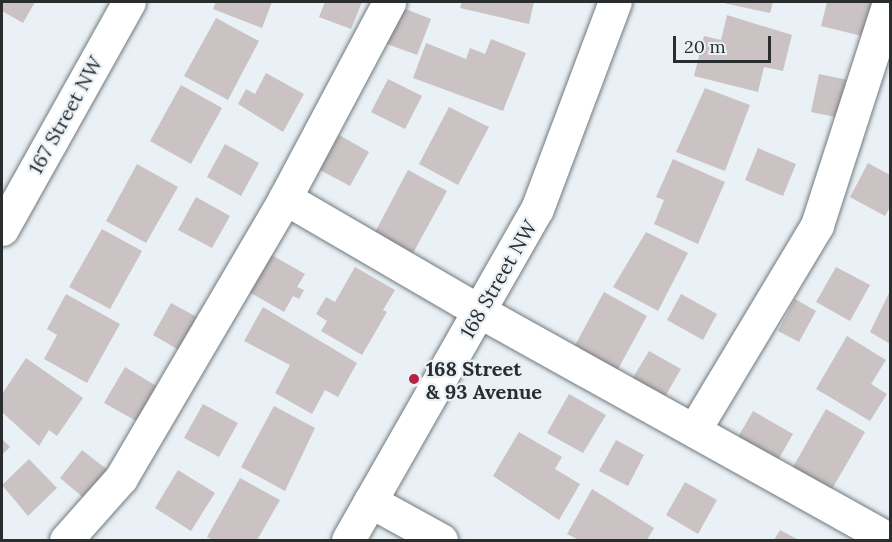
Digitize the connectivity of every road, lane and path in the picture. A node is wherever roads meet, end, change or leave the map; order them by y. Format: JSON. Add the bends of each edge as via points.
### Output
{"nodes":[{"id":1,"x":129,"y":2,"type":"edge"},
{"id":2,"x":388,"y":2,"type":"edge"},
{"id":3,"x":615,"y":2,"type":"edge"},
{"id":4,"x":889,"y":2,"type":"edge"},
{"id":5,"x":285,"y":198,"type":"junction"},
{"id":6,"x":2,"y":229,"type":"edge"},
{"id":7,"x":479,"y":311,"type":"junction"},
{"id":8,"x":693,"y":430,"type":"junction"},
{"id":9,"x":370,"y":501,"type":"junction"},
{"id":10,"x":888,"y":537,"type":"edge"},
{"id":11,"x":66,"y":540,"type":"edge"},
{"id":12,"x":348,"y":540,"type":"edge"},
{"id":13,"x":441,"y":540,"type":"edge"}],
"edges":[{"from":1,"to":6,"type":"street","name":"167 Street NW"},
{"from":2,"to":5,"type":"street"},
{"from":3,"to":7,"type":"street","name":"168 Street NW","via":[[537,209]]},
{"from":4,"to":8,"type":"street","via":[[817,225]]},
{"from":5,"to":7,"type":"street"},
{"from":5,"to":11,"type":"street","via":[[122,478]]},
{"from":7,"to":8,"type":"street"},
{"from":7,"to":9,"type":"street","name":"168 Street NW"},
{"from":8,"to":10,"type":"street"},
{"from":9,"to":12,"type":"street","name":"168 Street NW"},
{"from":9,"to":13,"type":"street"}]}
